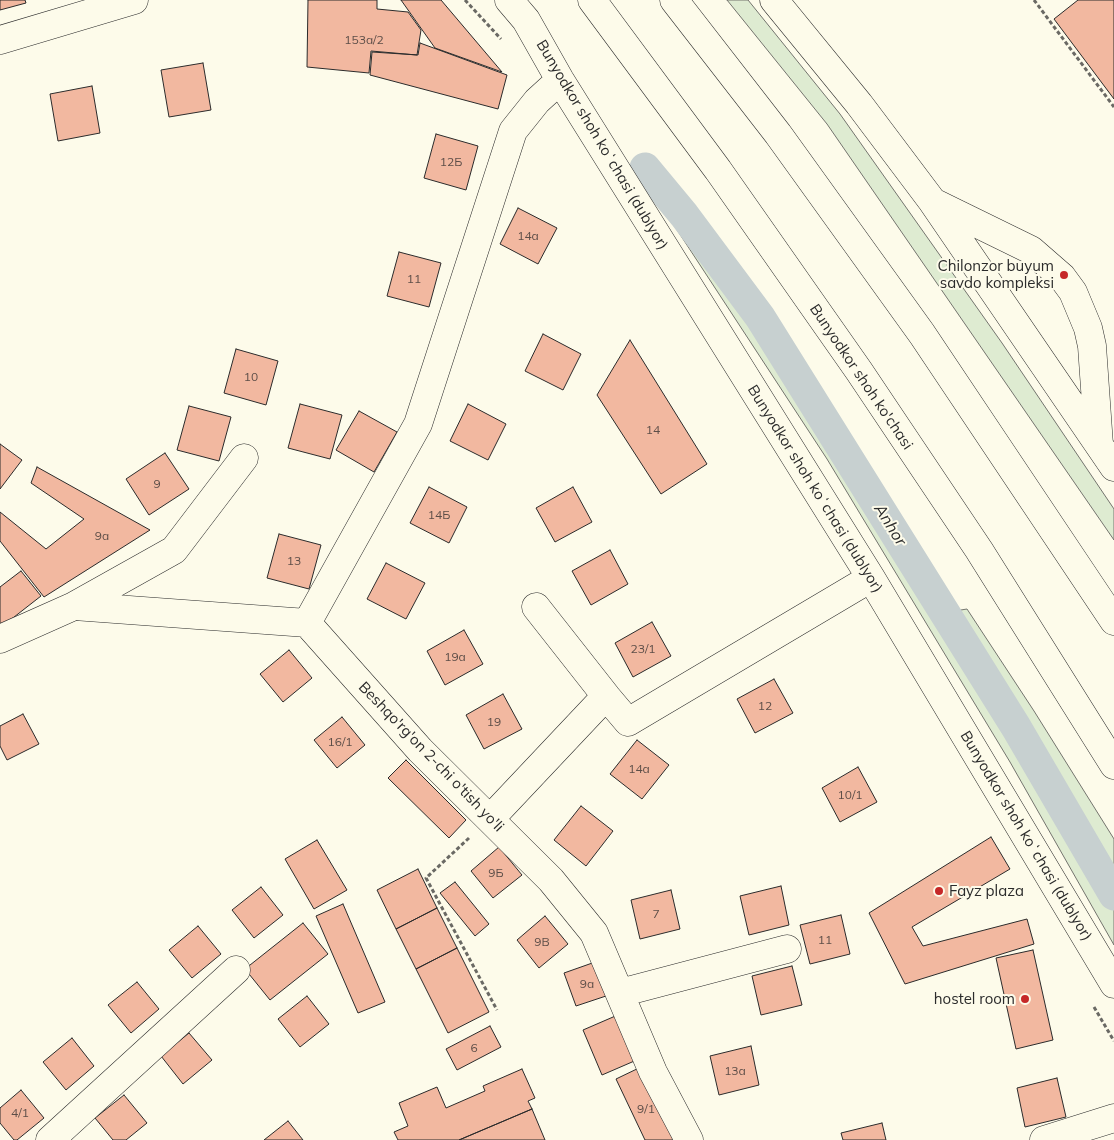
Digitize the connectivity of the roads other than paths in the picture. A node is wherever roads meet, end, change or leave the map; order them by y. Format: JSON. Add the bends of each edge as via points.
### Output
{"nodes":[{"id":1,"x":134,"y":0,"type":"edge"},
{"id":2,"x":509,"y":0,"type":"edge"},
{"id":3,"x":592,"y":0,"type":"edge"},
{"id":4,"x":674,"y":0,"type":"edge"},
{"id":5,"x":774,"y":0,"type":"edge"},
{"id":6,"x":0,"y":40,"type":"edge"},
{"id":7,"x":560,"y":80,"type":"junction"},
{"id":8,"x":932,"y":201,"type":"junction"},
{"id":9,"x":1107,"y":456,"type":"edge"},
{"id":10,"x":244,"y":458,"type":"dead end"},
{"id":11,"x":871,"y":578,"type":"junction"},
{"id":12,"x":74,"y":606,"type":"junction"},
{"id":13,"x":536,"y":607,"type":"dead end"},
{"id":14,"x":1114,"y":621,"type":"edge"},
{"id":15,"x":307,"y":622,"type":"junction"},
{"id":16,"x":0,"y":639,"type":"edge"},
{"id":17,"x":606,"y":696,"type":"junction"},
{"id":18,"x":1114,"y":765,"type":"edge"},
{"id":19,"x":490,"y":819,"type":"junction"},
{"id":20,"x":787,"y":949,"type":"dead end"},
{"id":21,"x":236,"y":970,"type":"dead end"},
{"id":22,"x":1114,"y":984,"type":"edge"},
{"id":23,"x":620,"y":994,"type":"junction"},
{"id":24,"x":1112,"y":1126,"type":"edge"},
{"id":25,"x":50,"y":1140,"type":"edge"},
{"id":26,"x":689,"y":1140,"type":"edge"},
{"id":27,"x":1044,"y":1140,"type":"edge"}],
"edges":[{"from":1,"to":6,"type":"street"},
{"from":2,"to":7,"type":"street","name":"Bunyodkor shoh koʻchasi (dublyor)","via":[[526,20]]},
{"from":3,"to":18,"type":"street","name":"Bunyodkor shoh ko'chasi","via":[[718,170],[859,371],[979,550]]},
{"from":4,"to":14,"type":"street","via":[[778,134],[922,334]]},
{"from":5,"to":8,"type":"street","via":[[859,104]]},
{"from":7,"to":11,"type":"street","name":"Bunyodkor shoh koʻchasi (dublyor)"},
{"from":7,"to":15,"type":"street","via":[[536,101],[513,130],[418,424]]},
{"from":8,"to":9,"type":"street"},
{"from":8,"to":9,"type":"street","via":[[1031,250],[1062,277],[1073,292],[1092,346]]},
{"from":10,"to":12,"type":"street","via":[[174,550]]},
{"from":11,"to":17,"type":"street","via":[[628,722]]},
{"from":11,"to":22,"type":"street","name":"Bunyodkor shoh koʻchasi (dublyor)"},
{"from":12,"to":15,"type":"street"},
{"from":12,"to":16,"type":"street"},
{"from":13,"to":17,"type":"street"},
{"from":15,"to":19,"type":"street","name":"Beshqo'rg'on 2-chi o'tish yo'li","via":[[420,750]]},
{"from":17,"to":19,"type":"street"},
{"from":19,"to":23,"type":"street","name":"Beshqo'rg'on 2-chi o'tish yo'li","via":[[551,880],[594,934]]},
{"from":20,"to":23,"type":"street"},
{"from":21,"to":25,"type":"street"},
{"from":23,"to":26,"type":"street","name":"Beshqo'rg'on 2-chi o'tish yo'li","via":[[653,1072]]},
{"from":24,"to":27,"type":"street"}]}
